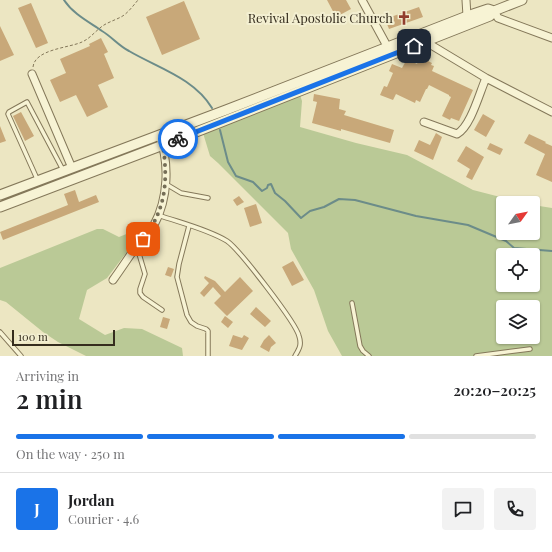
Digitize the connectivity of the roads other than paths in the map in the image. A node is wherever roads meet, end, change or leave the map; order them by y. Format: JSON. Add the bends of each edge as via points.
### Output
{"nodes":[{"id":1,"x":362,"y":0,"type":"edge"},
{"id":2,"x":466,"y":0,"type":"edge"},
{"id":3,"x":522,"y":0,"type":"edge"},
{"id":4,"x":494,"y":11,"type":"junction"},
{"id":5,"x":467,"y":16,"type":"junction"},
{"id":6,"x":552,"y":38,"type":"edge"},
{"id":7,"x":426,"y":42,"type":"junction"},
{"id":8,"x":387,"y":46,"type":"junction"},
{"id":9,"x":32,"y":74,"type":"road end"},
{"id":10,"x":486,"y":78,"type":"junction"},
{"id":11,"x":552,"y":112,"type":"edge"},
{"id":12,"x":424,"y":122,"type":"dead end"},
{"id":13,"x":159,"y":135,"type":"junction"},
{"id":14,"x":163,"y":146,"type":"junction"},
{"id":15,"x":72,"y":168,"type":"junction"},
{"id":16,"x":63,"y":171,"type":"junction"},
{"id":17,"x":38,"y":181,"type":"junction"},
{"id":18,"x":166,"y":183,"type":"junction"},
{"id":19,"x":0,"y":195,"type":"edge"},
{"id":20,"x":208,"y":198,"type":"dead end"},
{"id":21,"x":0,"y":207,"type":"edge"},
{"id":22,"x":158,"y":215,"type":"junction"},
{"id":23,"x":189,"y":226,"type":"junction"},
{"id":24,"x":137,"y":246,"type":"junction"},
{"id":25,"x":113,"y":280,"type":"dead end"},
{"id":26,"x":352,"y":303,"type":"dead end"},
{"id":27,"x":162,"y":310,"type":"dead end"},
{"id":28,"x":0,"y":332,"type":"edge"},
{"id":29,"x":530,"y":349,"type":"dead end"},
{"id":30,"x":21,"y":356,"type":"edge"},
{"id":31,"x":208,"y":356,"type":"edge"},
{"id":32,"x":295,"y":356,"type":"edge"},
{"id":33,"x":369,"y":356,"type":"edge"},
{"id":34,"x":476,"y":356,"type":"edge"}],
"edges":[{"from":1,"to":8,"type":"street"},
{"from":2,"to":5,"type":"street"},
{"from":3,"to":4,"type":"street"},
{"from":4,"to":5,"type":"street","via":[[488,9]]},
{"from":4,"to":6,"type":"street","via":[[498,18]]},
{"from":4,"to":7,"type":"street","via":[[490,16]]},
{"from":5,"to":8,"type":"street"},
{"from":7,"to":10,"type":"street"},
{"from":7,"to":14,"type":"street"},
{"from":8,"to":13,"type":"street"},
{"from":9,"to":15,"type":"street"},
{"from":10,"to":11,"type":"street"},
{"from":10,"to":12,"type":"street","via":[[466,124],[457,134]]},
{"from":13,"to":14,"type":"street"},
{"from":13,"to":15,"type":"street"},
{"from":14,"to":18,"type":"street"},
{"from":14,"to":21,"type":"street"},
{"from":15,"to":16,"type":"street"},
{"from":16,"to":17,"type":"street"},
{"from":16,"to":17,"type":"lane","via":[[27,102],[8,114]]},
{"from":17,"to":19,"type":"street"},
{"from":18,"to":20,"type":"lane","via":[[181,193]]},
{"from":18,"to":22,"type":"street"},
{"from":22,"to":23,"type":"lane"},
{"from":22,"to":24,"type":"street","via":[[153,226]]},
{"from":23,"to":31,"type":"lane","via":[[178,264],[177,277],[187,315],[191,322],[208,332]]},
{"from":23,"to":32,"type":"lane","via":[[229,242],[248,264],[299,335],[301,346]]},
{"from":24,"to":25,"type":"street"},
{"from":24,"to":27,"type":"lane","via":[[145,274],[140,294]]},
{"from":26,"to":33,"type":"lane","via":[[360,346]]},
{"from":28,"to":30,"type":"lane"},
{"from":29,"to":34,"type":"lane"}]}
